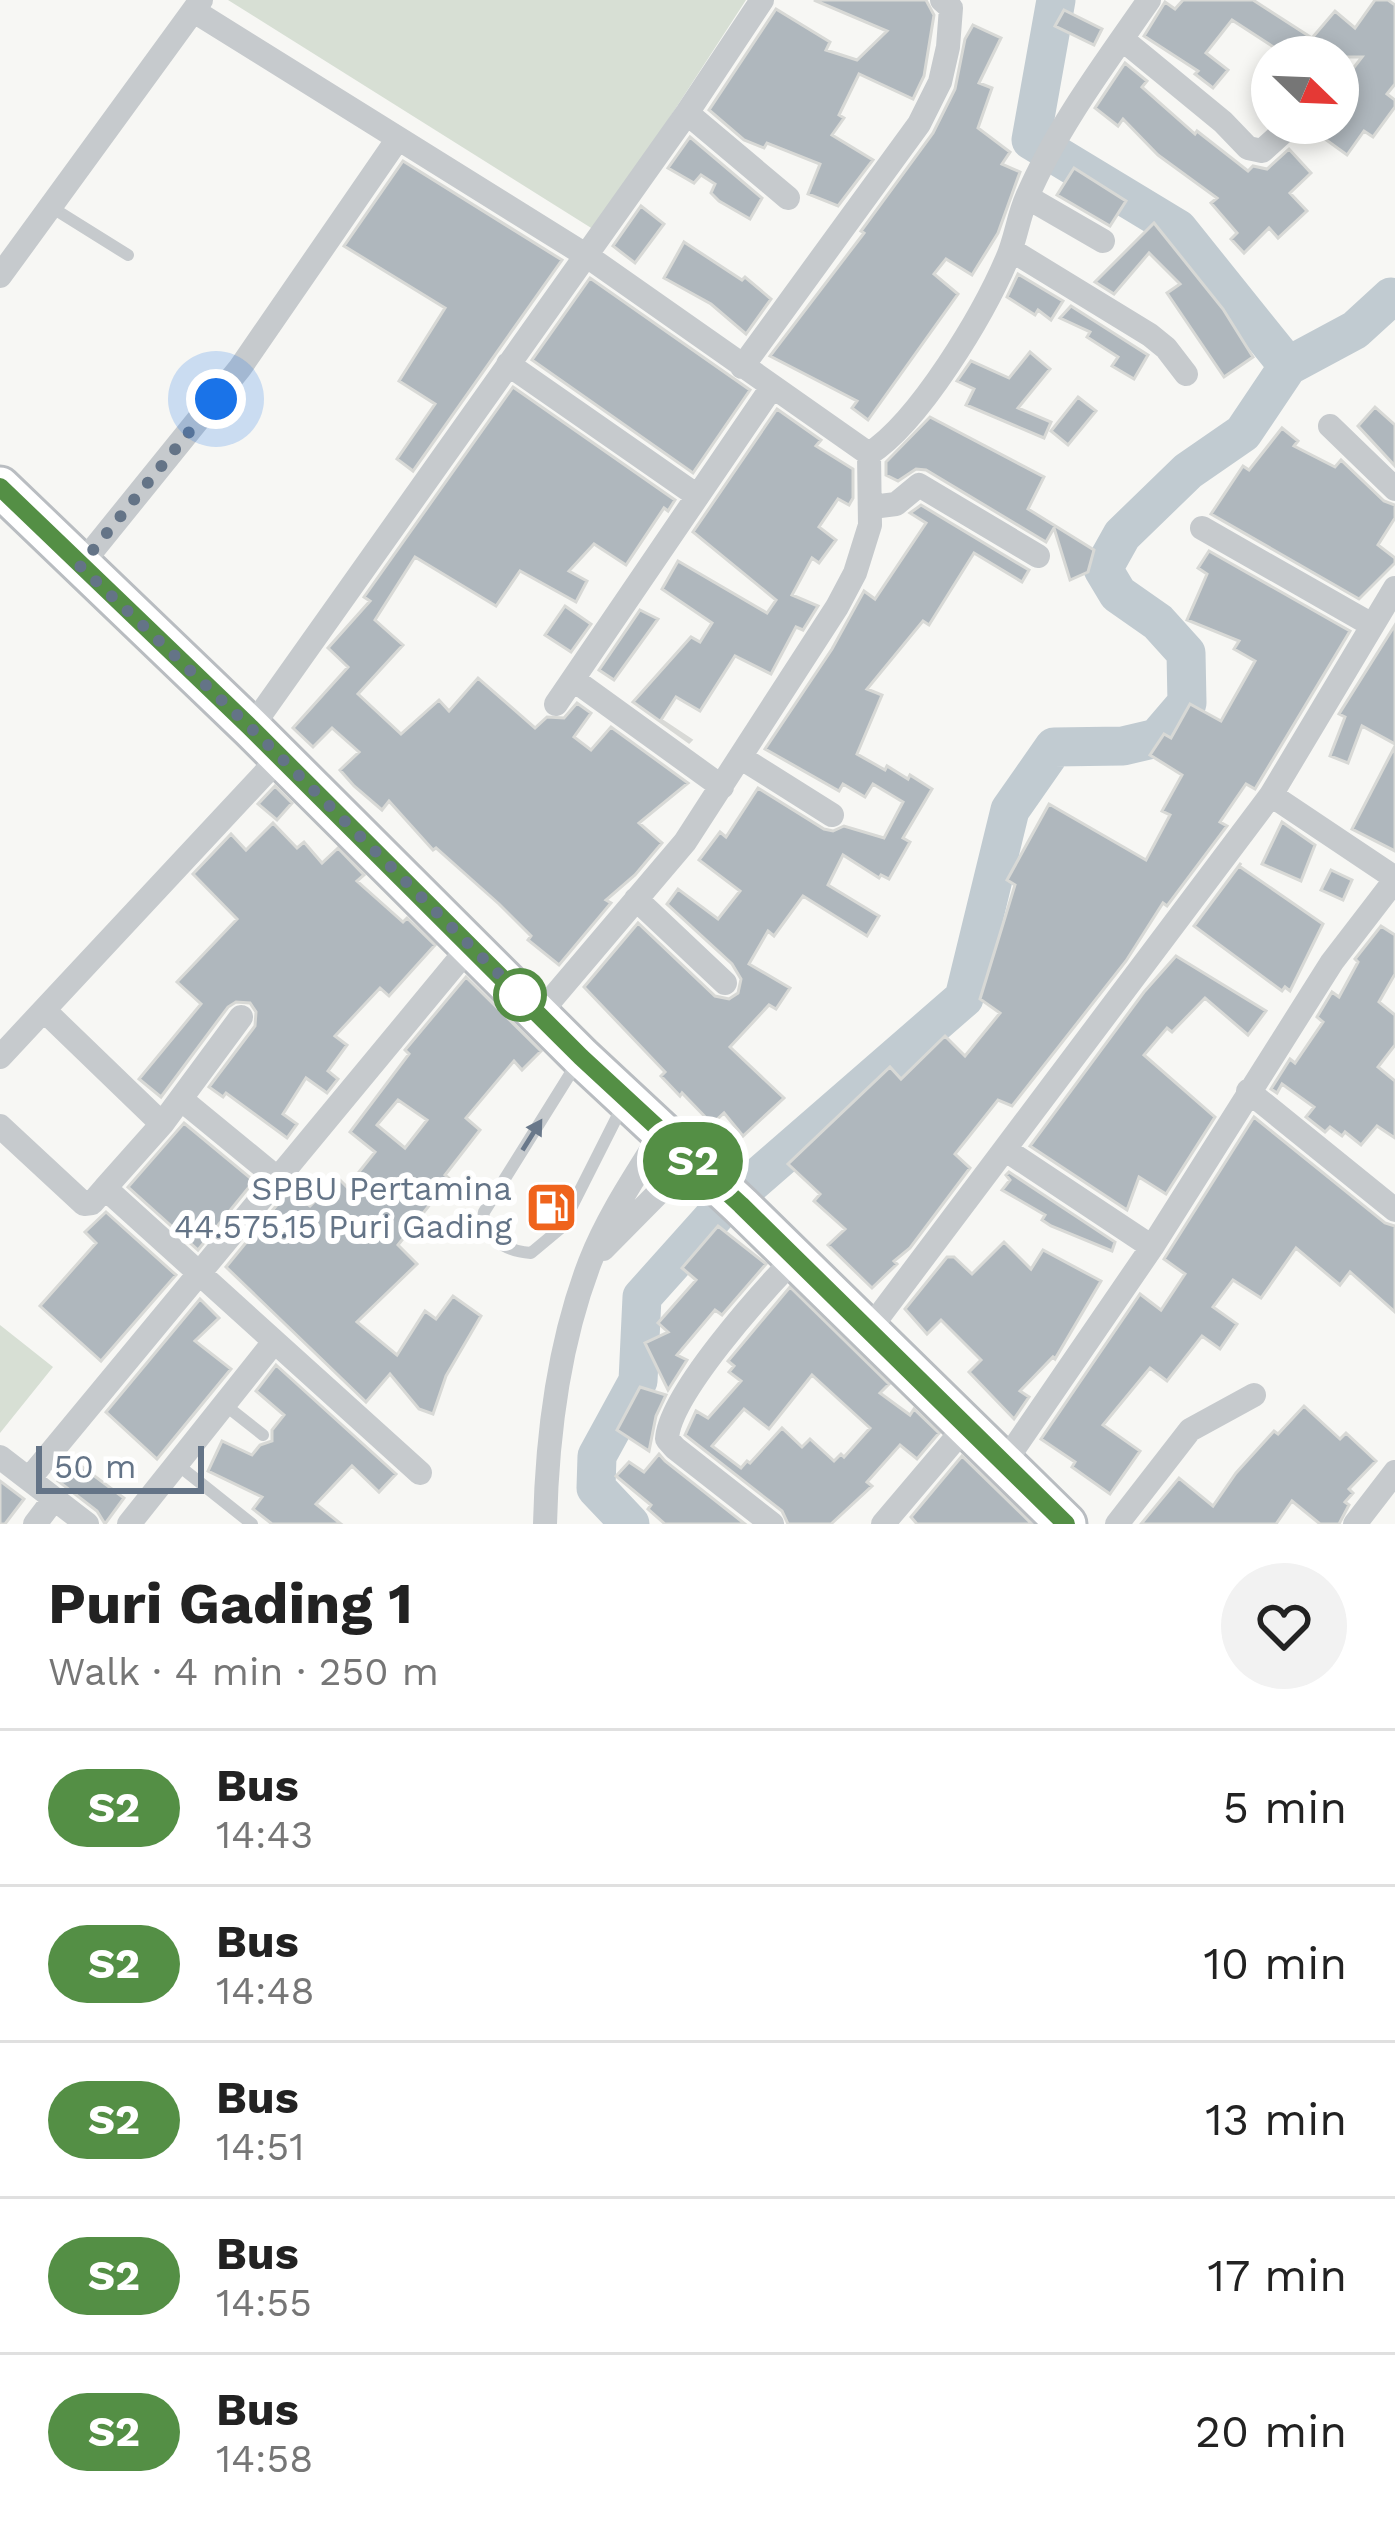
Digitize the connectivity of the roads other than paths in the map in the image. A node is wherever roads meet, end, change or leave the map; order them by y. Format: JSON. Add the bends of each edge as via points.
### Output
{"nodes":[{"id":1,"x":942,"y":0,"type":"edge"},
{"id":2,"x":1149,"y":0,"type":"edge"},
{"id":3,"x":758,"y":2,"type":"edge"},
{"id":4,"x":192,"y":4,"type":"edge"},
{"id":5,"x":1122,"y":39,"type":"junction"},
{"id":6,"x":687,"y":113,"type":"junction"},
{"id":7,"x":397,"y":140,"type":"junction"},
{"id":8,"x":1270,"y":144,"type":"edge"},
{"id":9,"x":1028,"y":195,"type":"junction"},
{"id":10,"x":788,"y":198,"type":"dead end"},
{"id":11,"x":51,"y":207,"type":"junction"},
{"id":12,"x":1103,"y":241,"type":"dead end"},
{"id":13,"x":1011,"y":250,"type":"junction"},
{"id":14,"x":128,"y":255,"type":"dead end"},
{"id":15,"x":586,"y":256,"type":"junction"},
{"id":16,"x":0,"y":276,"type":"edge"},
{"id":17,"x":508,"y":364,"type":"junction"},
{"id":18,"x":742,"y":367,"type":"junction"},
{"id":19,"x":1186,"y":374,"type":"dead end"},
{"id":20,"x":772,"y":387,"type":"junction"},
{"id":21,"x":1330,"y":426,"type":"dead end"},
{"id":22,"x":869,"y":454,"type":"junction"},
{"id":23,"x":0,"y":487,"type":"edge"},
{"id":24,"x":1395,"y":489,"type":"edge"},
{"id":25,"x":696,"y":495,"type":"junction"},
{"id":26,"x":872,"y":507,"type":"junction"},
{"id":27,"x":1202,"y":528,"type":"dead end"},
{"id":28,"x":1038,"y":556,"type":"dead end"},
{"id":29,"x":80,"y":566,"type":"junction"},
{"id":30,"x":1395,"y":588,"type":"edge"},
{"id":31,"x":1372,"y":625,"type":"junction"},
{"id":32,"x":574,"y":680,"type":"junction"},
{"id":33,"x":556,"y":704,"type":"dead end"},
{"id":34,"x":251,"y":728,"type":"junction"},
{"id":35,"x":280,"y":757,"type":"junction"},
{"id":36,"x":740,"y":757,"type":"junction"},
{"id":37,"x":722,"y":787,"type":"junction"},
{"id":38,"x":1271,"y":795,"type":"junction"},
{"id":39,"x":832,"y":815,"type":"dead end"},
{"id":40,"x":1395,"y":879,"type":"edge"},
{"id":41,"x":636,"y":899,"type":"junction"},
{"id":42,"x":471,"y":945,"type":"junction"},
{"id":43,"x":725,"y":983,"type":"dead end"},
{"id":44,"x":46,"y":1012,"type":"junction"},
{"id":45,"x":539,"y":1014,"type":"junction"},
{"id":46,"x":241,"y":1017,"type":"dead end"},
{"id":47,"x":0,"y":1056,"type":"edge"},
{"id":48,"x":581,"y":1057,"type":"junction"},
{"id":49,"x":1248,"y":1091,"type":"junction"},
{"id":50,"x":627,"y":1099,"type":"junction"},
{"id":51,"x":182,"y":1100,"type":"junction"},
{"id":52,"x":162,"y":1124,"type":"junction"},
{"id":53,"x":0,"y":1126,"type":"edge"},
{"id":54,"x":1006,"y":1150,"type":"junction"},
{"id":55,"x":701,"y":1169,"type":"junction"},
{"id":56,"x":278,"y":1178,"type":"junction"},
{"id":57,"x":105,"y":1188,"type":"junction"},
{"id":58,"x":1395,"y":1210,"type":"edge"},
{"id":59,"x":1152,"y":1247,"type":"junction"},
{"id":60,"x":795,"y":1258,"type":"junction"},
{"id":61,"x":589,"y":1264,"type":"junction"},
{"id":62,"x":198,"y":1274,"type":"junction"},
{"id":63,"x":868,"y":1331,"type":"junction"},
{"id":64,"x":274,"y":1342,"type":"junction"},
{"id":65,"x":1254,"y":1395,"type":"dead end"},
{"id":66,"x":224,"y":1405,"type":"junction"},
{"id":67,"x":967,"y":1425,"type":"junction"},
{"id":68,"x":263,"y":1435,"type":"dead end"},
{"id":69,"x":0,"y":1457,"type":"edge"},
{"id":70,"x":1004,"y":1463,"type":"junction"},
{"id":71,"x":177,"y":1464,"type":"junction"},
{"id":72,"x":1395,"y":1472,"type":"edge"},
{"id":73,"x":420,"y":1473,"type":"dead end"},
{"id":74,"x":29,"y":1479,"type":"junction"},
{"id":75,"x":54,"y":1499,"type":"junction"},
{"id":76,"x":35,"y":1524,"type":"edge"},
{"id":77,"x":87,"y":1524,"type":"edge"},
{"id":78,"x":129,"y":1524,"type":"edge"},
{"id":79,"x":252,"y":1524,"type":"edge"},
{"id":80,"x":545,"y":1524,"type":"edge"},
{"id":81,"x":772,"y":1524,"type":"edge"},
{"id":82,"x":883,"y":1524,"type":"edge"},
{"id":83,"x":1066,"y":1524,"type":"edge"},
{"id":84,"x":1118,"y":1524,"type":"edge"},
{"id":85,"x":1355,"y":1524,"type":"edge"}],
"edges":[{"from":1,"to":18,"type":"street","via":[[951,8],[950,32],[930,103]]},
{"from":2,"to":5,"type":"street"},
{"from":3,"to":6,"type":"street"},
{"from":4,"to":7,"type":"street"},
{"from":4,"to":11,"type":"street"},
{"from":5,"to":8,"type":"street","via":[[1248,148]]},
{"from":5,"to":9,"type":"street"},
{"from":6,"to":10,"type":"street"},
{"from":6,"to":15,"type":"street"},
{"from":7,"to":15,"type":"street"},
{"from":7,"to":29,"type":"street","via":[[240,368]]},
{"from":9,"to":12,"type":"street"},
{"from":9,"to":13,"type":"street"},
{"from":11,"to":14,"type":"lane"},
{"from":11,"to":16,"type":"street"},
{"from":13,"to":19,"type":"street","via":[[1150,335]]},
{"from":13,"to":22,"type":"street","via":[[944,370]]},
{"from":15,"to":17,"type":"street"},
{"from":15,"to":18,"type":"street"},
{"from":17,"to":25,"type":"street"},
{"from":17,"to":34,"type":"street"},
{"from":18,"to":20,"type":"street"},
{"from":20,"to":22,"type":"street"},
{"from":20,"to":25,"type":"street"},
{"from":21,"to":24,"type":"street"},
{"from":22,"to":26,"type":"street"},
{"from":23,"to":29,"type":"main road"},
{"from":25,"to":32,"type":"street"},
{"from":26,"to":28,"type":"street","via":[[896,504],[919,485]]},
{"from":26,"to":36,"type":"street","via":[[855,573]]},
{"from":27,"to":31,"type":"street"},
{"from":29,"to":34,"type":"main road"},
{"from":30,"to":31,"type":"street"},
{"from":31,"to":38,"type":"street"},
{"from":32,"to":33,"type":"street"},
{"from":32,"to":37,"type":"street"},
{"from":34,"to":35,"type":"main road"},
{"from":35,"to":42,"type":"main road"},
{"from":35,"to":44,"type":"street"},
{"from":36,"to":37,"type":"street"},
{"from":36,"to":39,"type":"street"},
{"from":37,"to":41,"type":"street"},
{"from":38,"to":40,"type":"street"},
{"from":38,"to":54,"type":"street"},
{"from":40,"to":49,"type":"street"},
{"from":41,"to":43,"type":"street"},
{"from":41,"to":45,"type":"street"},
{"from":42,"to":45,"type":"main road"},
{"from":42,"to":56,"type":"street"},
{"from":44,"to":47,"type":"street"},
{"from":44,"to":52,"type":"street"},
{"from":45,"to":48,"type":"main road"},
{"from":46,"to":51,"type":"street"},
{"from":48,"to":50,"type":"main road"},
{"from":50,"to":48,"type":"lane","one_way":true,"via":[[562,1228],[531,1253],[494,1241],[482,1225],[484,1212]]},
{"from":49,"to":58,"type":"street"},
{"from":49,"to":59,"type":"street"},
{"from":50,"to":55,"type":"main road"},
{"from":51,"to":52,"type":"street"},
{"from":51,"to":56,"type":"street"},
{"from":52,"to":57,"type":"street"},
{"from":53,"to":57,"type":"street","via":[[84,1204]]},
{"from":54,"to":59,"type":"street"},
{"from":54,"to":63,"type":"street"},
{"from":55,"to":60,"type":"main road"},
{"from":55,"to":61,"type":"street"},
{"from":55,"to":61,"type":"street","via":[[627,1188]]},
{"from":56,"to":62,"type":"street"},
{"from":57,"to":62,"type":"street"},
{"from":59,"to":70,"type":"street"},
{"from":60,"to":63,"type":"main road"},
{"from":60,"to":81,"type":"street","via":[[714,1354],[667,1427],[675,1448]]},
{"from":61,"to":80,"type":"street","via":[[558,1376]]},
{"from":62,"to":64,"type":"street"},
{"from":62,"to":74,"type":"street"},
{"from":63,"to":67,"type":"main road"},
{"from":64,"to":66,"type":"street"},
{"from":64,"to":73,"type":"street"},
{"from":65,"to":84,"type":"street","via":[[1190,1430]]},
{"from":66,"to":68,"type":"lane"},
{"from":66,"to":71,"type":"street"},
{"from":67,"to":70,"type":"main road"},
{"from":67,"to":82,"type":"street"},
{"from":69,"to":74,"type":"street"},
{"from":70,"to":83,"type":"main road"},
{"from":71,"to":78,"type":"street"},
{"from":71,"to":79,"type":"lane"},
{"from":72,"to":85,"type":"street"},
{"from":74,"to":75,"type":"street"},
{"from":75,"to":76,"type":"street"},
{"from":75,"to":77,"type":"street"}]}
